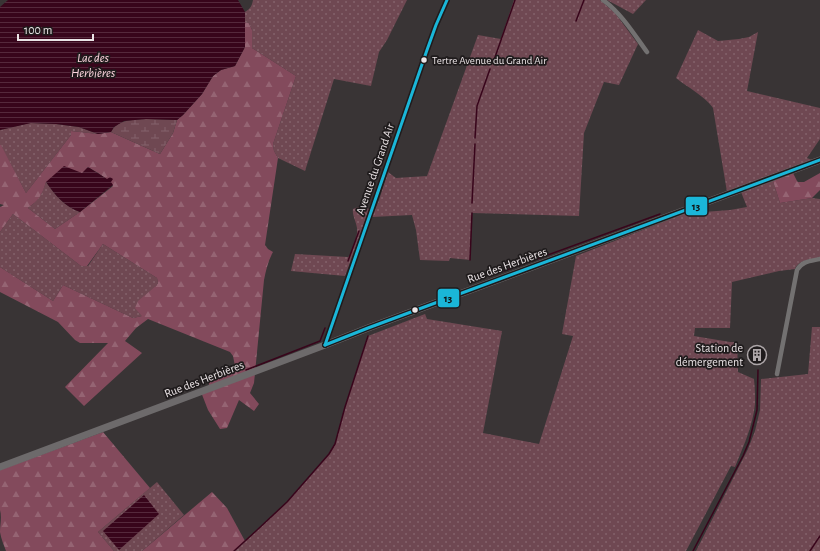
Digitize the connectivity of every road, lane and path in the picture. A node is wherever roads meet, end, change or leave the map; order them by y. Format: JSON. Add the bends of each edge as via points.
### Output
{"nodes":[{"id":1,"x":447,"y":0,"type":"edge"},
{"id":2,"x":603,"y":0,"type":"edge"},
{"id":3,"x":647,"y":52,"type":"dead end"},
{"id":4,"x":820,"y":160,"type":"edge"},
{"id":5,"x":820,"y":260,"type":"edge"},
{"id":6,"x":325,"y":345,"type":"junction"},
{"id":7,"x":777,"y":374,"type":"dead end"},
{"id":8,"x":0,"y":467,"type":"edge"}],
"edges":[{"from":1,"to":6,"type":"street","name":"Avenue du Grand Air","via":[[427,50]]},
{"from":2,"to":3,"type":"street","via":[[621,17]]},
{"from":4,"to":6,"type":"street","name":"Rue des Herbières"},
{"from":5,"to":7,"type":"street","via":[[803,263],[797,270]]},
{"from":6,"to":8,"type":"street","name":"Rue des Herbières"}]}
